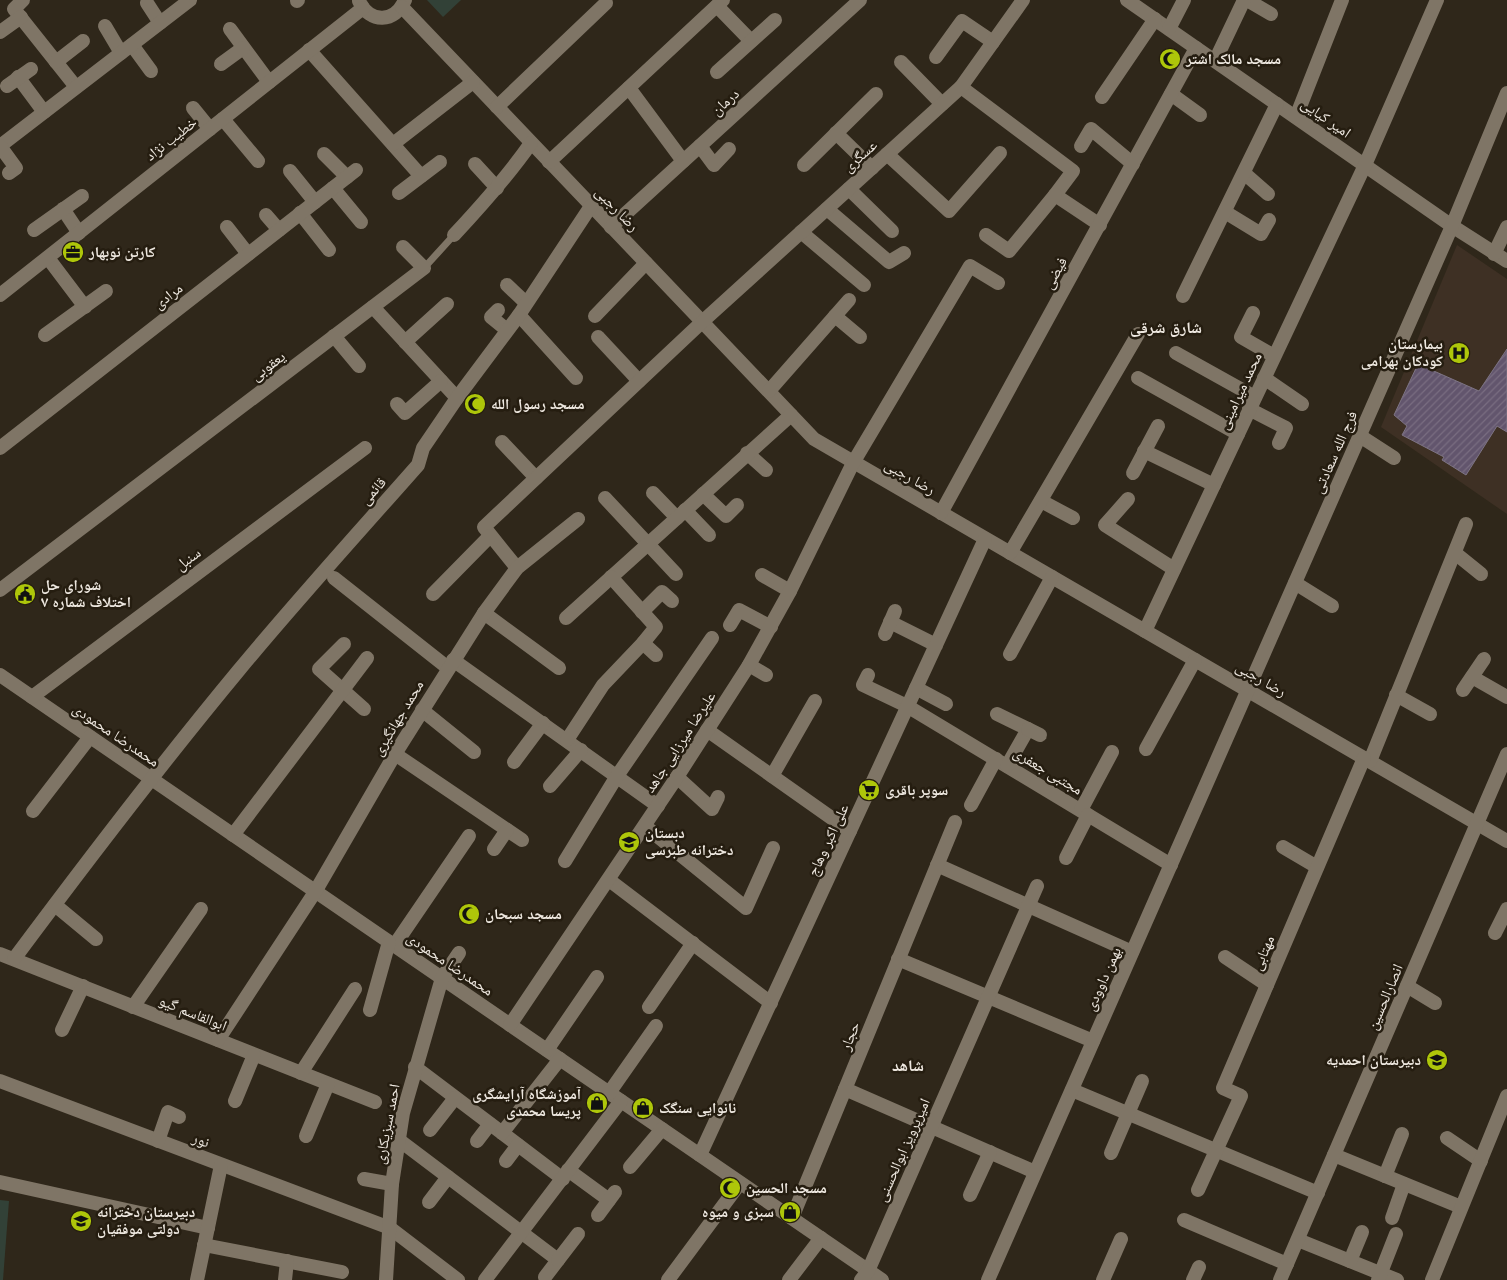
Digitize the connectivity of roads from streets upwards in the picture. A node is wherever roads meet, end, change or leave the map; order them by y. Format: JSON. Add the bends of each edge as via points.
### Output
{"nodes":[{"id":1,"x":23,"y":0,"type":"edge"},
{"id":2,"x":190,"y":0,"type":"edge"},
{"id":3,"x":860,"y":0,"type":"edge"},
{"id":4,"x":1127,"y":0,"type":"edge"},
{"id":5,"x":1184,"y":0,"type":"edge"},
{"id":6,"x":1245,"y":0,"type":"edge"},
{"id":7,"x":1342,"y":0,"type":"edge"},
{"id":8,"x":1437,"y":0,"type":"edge"},
{"id":9,"x":1020,"y":1,"type":"edge"},
{"id":10,"x":147,"y":3,"type":"dead end"},
{"id":11,"x":606,"y":3,"type":"dead end"},
{"id":12,"x":720,"y":3,"type":"edge"},
{"id":13,"x":361,"y":4,"type":"edge"},
{"id":14,"x":404,"y":4,"type":"edge"},
{"id":15,"x":1272,"y":14,"type":"dead end"},
{"id":16,"x":21,"y":18,"type":"junction"},
{"id":17,"x":1155,"y":19,"type":"junction"},
{"id":18,"x":775,"y":20,"type":"dead end"},
{"id":19,"x":160,"y":23,"type":"junction"},
{"id":20,"x":105,"y":26,"type":"dead end"},
{"id":21,"x":1168,"y":29,"type":"junction"},
{"id":22,"x":230,"y":30,"type":"dead end"},
{"id":23,"x":0,"y":32,"type":"edge"},
{"id":24,"x":83,"y":41,"type":"dead end"},
{"id":25,"x":752,"y":41,"type":"junction"},
{"id":26,"x":993,"y":42,"type":"junction"},
{"id":27,"x":243,"y":48,"type":"junction"},
{"id":28,"x":1196,"y":48,"type":"junction"},
{"id":29,"x":126,"y":49,"type":"junction"},
{"id":30,"x":309,"y":50,"type":"junction"},
{"id":31,"x":936,"y":57,"type":"dead end"},
{"id":32,"x":1215,"y":61,"type":"junction"},
{"id":33,"x":56,"y":62,"type":"junction"},
{"id":34,"x":900,"y":62,"type":"dead end"},
{"id":35,"x":221,"y":64,"type":"dead end"},
{"id":36,"x":31,"y":69,"type":"dead end"},
{"id":37,"x":151,"y":71,"type":"dead end"},
{"id":38,"x":717,"y":72,"type":"dead end"},
{"id":39,"x":18,"y":77,"type":"junction"},
{"id":40,"x":269,"y":82,"type":"junction"},
{"id":41,"x":473,"y":82,"type":"junction"},
{"id":42,"x":7,"y":86,"type":"dead end"},
{"id":43,"x":76,"y":87,"type":"junction"},
{"id":44,"x":961,"y":87,"type":"junction"},
{"id":45,"x":629,"y":88,"type":"junction"},
{"id":46,"x":1507,"y":93,"type":"edge"},
{"id":47,"x":876,"y":94,"type":"dead end"},
{"id":48,"x":1171,"y":94,"type":"junction"},
{"id":49,"x":1102,"y":97,"type":"dead end"},
{"id":50,"x":942,"y":104,"type":"junction"},
{"id":51,"x":1277,"y":104,"type":"junction"},
{"id":52,"x":497,"y":107,"type":"junction"},
{"id":53,"x":193,"y":108,"type":"dead end"},
{"id":54,"x":44,"y":112,"type":"junction"},
{"id":55,"x":1200,"y":115,"type":"dead end"},
{"id":56,"x":1296,"y":117,"type":"junction"},
{"id":57,"x":223,"y":119,"type":"junction"},
{"id":58,"x":210,"y":129,"type":"junction"},
{"id":59,"x":836,"y":133,"type":"junction"},
{"id":60,"x":531,"y":143,"type":"junction"},
{"id":61,"x":393,"y":144,"type":"junction"},
{"id":62,"x":0,"y":146,"type":"edge"},
{"id":63,"x":700,"y":146,"type":"junction"},
{"id":64,"x":1081,"y":146,"type":"dead end"},
{"id":65,"x":729,"y":149,"type":"dead end"},
{"id":66,"x":1000,"y":153,"type":"dead end"},
{"id":67,"x":324,"y":154,"type":"dead end"},
{"id":68,"x":887,"y":154,"type":"junction"},
{"id":69,"x":258,"y":161,"type":"dead end"},
{"id":70,"x":683,"y":161,"type":"junction"},
{"id":71,"x":440,"y":162,"type":"dead end"},
{"id":72,"x":549,"y":162,"type":"junction"},
{"id":73,"x":475,"y":164,"type":"dead end"},
{"id":74,"x":1133,"y":164,"type":"junction"},
{"id":75,"x":804,"y":165,"type":"dead end"},
{"id":76,"x":1365,"y":165,"type":"junction"},
{"id":77,"x":872,"y":168,"type":"junction"},
{"id":78,"x":290,"y":171,"type":"dead end"},
{"id":79,"x":1244,"y":172,"type":"junction"},
{"id":80,"x":9,"y":173,"type":"dead end"},
{"id":81,"x":421,"y":176,"type":"junction"},
{"id":82,"x":333,"y":188,"type":"junction"},
{"id":83,"x":497,"y":188,"type":"junction"},
{"id":84,"x":849,"y":189,"type":"junction"},
{"id":85,"x":399,"y":193,"type":"dead end"},
{"id":86,"x":1268,"y":194,"type":"dead end"},
{"id":87,"x":1055,"y":195,"type":"junction"},
{"id":88,"x":82,"y":196,"type":"dead end"},
{"id":89,"x":315,"y":202,"type":"junction"},
{"id":90,"x":591,"y":206,"type":"junction"},
{"id":91,"x":63,"y":209,"type":"junction"},
{"id":92,"x":827,"y":209,"type":"junction"},
{"id":93,"x":1225,"y":212,"type":"junction"},
{"id":94,"x":300,"y":213,"type":"junction"},
{"id":95,"x":266,"y":214,"type":"dead end"},
{"id":96,"x":1269,"y":220,"type":"dead end"},
{"id":97,"x":361,"y":222,"type":"dead end"},
{"id":98,"x":1100,"y":225,"type":"junction"},
{"id":99,"x":1452,"y":226,"type":"junction"},
{"id":100,"x":227,"y":227,"type":"dead end"},
{"id":101,"x":611,"y":227,"type":"junction"},
{"id":102,"x":1507,"y":227,"type":"edge"},
{"id":103,"x":34,"y":230,"type":"dead end"},
{"id":104,"x":279,"y":230,"type":"junction"},
{"id":105,"x":892,"y":231,"type":"dead end"},
{"id":106,"x":801,"y":232,"type":"junction"},
{"id":107,"x":79,"y":233,"type":"junction"},
{"id":108,"x":454,"y":235,"type":"road end"},
{"id":109,"x":986,"y":235,"type":"dead end"},
{"id":110,"x":403,"y":247,"type":"dead end"},
{"id":111,"x":329,"y":250,"type":"dead end"},
{"id":112,"x":904,"y":253,"type":"dead end"},
{"id":113,"x":248,"y":254,"type":"junction"},
{"id":114,"x":1494,"y":254,"type":"junction"},
{"id":115,"x":48,"y":258,"type":"junction"},
{"id":116,"x":1507,"y":262,"type":"edge"},
{"id":117,"x":646,"y":263,"type":"junction"},
{"id":118,"x":998,"y":283,"type":"dead end"},
{"id":119,"x":507,"y":285,"type":"dead end"},
{"id":120,"x":864,"y":285,"type":"dead end"},
{"id":121,"x":106,"y":291,"type":"dead end"},
{"id":122,"x":0,"y":296,"type":"edge"},
{"id":123,"x":1183,"y":296,"type":"dead end"},
{"id":124,"x":849,"y":300,"type":"dead end"},
{"id":125,"x":526,"y":303,"type":"junction"},
{"id":126,"x":446,"y":304,"type":"dead end"},
{"id":127,"x":85,"y":307,"type":"junction"},
{"id":128,"x":373,"y":307,"type":"junction"},
{"id":129,"x":498,"y":310,"type":"dead end"},
{"id":130,"x":1253,"y":313,"type":"dead end"},
{"id":131,"x":519,"y":315,"type":"junction"},
{"id":132,"x":595,"y":316,"type":"dead end"},
{"id":133,"x":835,"y":316,"type":"junction"},
{"id":134,"x":702,"y":322,"type":"junction"},
{"id":135,"x":507,"y":330,"type":"junction"},
{"id":136,"x":1138,"y":334,"type":"dead end"},
{"id":137,"x":45,"y":335,"type":"dead end"},
{"id":138,"x":334,"y":336,"type":"junction"},
{"id":139,"x":598,"y":337,"type":"dead end"},
{"id":140,"x":860,"y":337,"type":"dead end"},
{"id":141,"x":405,"y":342,"type":"junction"},
{"id":142,"x":1176,"y":353,"type":"dead end"},
{"id":143,"x":1274,"y":356,"type":"junction"},
{"id":144,"x":360,"y":366,"type":"dead end"},
{"id":145,"x":576,"y":378,"type":"dead end"},
{"id":146,"x":1138,"y":378,"type":"dead end"},
{"id":147,"x":1264,"y":378,"type":"junction"},
{"id":148,"x":441,"y":380,"type":"junction"},
{"id":149,"x":639,"y":381,"type":"junction"},
{"id":150,"x":769,"y":392,"type":"junction"},
{"id":151,"x":457,"y":398,"type":"junction"},
{"id":152,"x":1252,"y":403,"type":"junction"},
{"id":153,"x":397,"y":404,"type":"dead end"},
{"id":154,"x":1302,"y":404,"type":"dead end"},
{"id":155,"x":790,"y":414,"type":"junction"},
{"id":156,"x":1158,"y":426,"type":"dead end"},
{"id":157,"x":1238,"y":434,"type":"junction"},
{"id":158,"x":1360,"y":436,"type":"junction"},
{"id":159,"x":502,"y":442,"type":"dead end"},
{"id":160,"x":1279,"y":443,"type":"dead end"},
{"id":161,"x":0,"y":448,"type":"edge"},
{"id":162,"x":365,"y":448,"type":"dead end"},
{"id":163,"x":1144,"y":451,"type":"junction"},
{"id":164,"x":748,"y":454,"type":"junction"},
{"id":165,"x":1394,"y":458,"type":"dead end"},
{"id":166,"x":853,"y":463,"type":"junction"},
{"id":167,"x":766,"y":470,"type":"dead end"},
{"id":168,"x":1133,"y":473,"type":"dead end"},
{"id":169,"x":536,"y":478,"type":"junction"},
{"id":170,"x":1214,"y":485,"type":"junction"},
{"id":171,"x":654,"y":493,"type":"dead end"},
{"id":172,"x":703,"y":494,"type":"junction"},
{"id":173,"x":605,"y":498,"type":"dead end"},
{"id":174,"x":1128,"y":499,"type":"dead end"},
{"id":175,"x":1041,"y":501,"type":"junction"},
{"id":176,"x":737,"y":505,"type":"dead end"},
{"id":177,"x":941,"y":513,"type":"junction"},
{"id":178,"x":681,"y":514,"type":"junction"},
{"id":179,"x":1073,"y":518,"type":"dead end"},
{"id":180,"x":578,"y":519,"type":"dead end"},
{"id":181,"x":1466,"y":524,"type":"dead end"},
{"id":182,"x":487,"y":531,"type":"junction"},
{"id":183,"x":709,"y":535,"type":"dead end"},
{"id":184,"x":985,"y":538,"type":"junction"},
{"id":185,"x":648,"y":543,"type":"junction"},
{"id":186,"x":1010,"y":553,"type":"junction"},
{"id":187,"x":1455,"y":553,"type":"junction"},
{"id":188,"x":517,"y":568,"type":"junction"},
{"id":189,"x":1174,"y":569,"type":"junction"},
{"id":190,"x":676,"y":574,"type":"dead end"},
{"id":191,"x":1481,"y":574,"type":"dead end"},
{"id":192,"x":762,"y":575,"type":"dead end"},
{"id":193,"x":611,"y":577,"type":"junction"},
{"id":194,"x":1052,"y":577,"type":"junction"},
{"id":195,"x":334,"y":578,"type":"dead end"},
{"id":196,"x":1295,"y":583,"type":"junction"},
{"id":197,"x":0,"y":590,"type":"edge"},
{"id":198,"x":790,"y":591,"type":"junction"},
{"id":199,"x":433,"y":594,"type":"dead end"},
{"id":200,"x":672,"y":601,"type":"dead end"},
{"id":201,"x":1332,"y":606,"type":"dead end"},
{"id":202,"x":642,"y":612,"type":"junction"},
{"id":203,"x":484,"y":613,"type":"junction"},
{"id":204,"x":566,"y":618,"type":"dead end"},
{"id":205,"x":890,"y":622,"type":"dead end"},
{"id":206,"x":730,"y":625,"type":"dead end"},
{"id":207,"x":771,"y":627,"type":"junction"},
{"id":208,"x":1144,"y":631,"type":"junction"},
{"id":209,"x":712,"y":638,"type":"dead end"},
{"id":210,"x":643,"y":643,"type":"junction"},
{"id":211,"x":344,"y":644,"type":"dead end"},
{"id":212,"x":936,"y":645,"type":"junction"},
{"id":213,"x":1010,"y":654,"type":"dead end"},
{"id":214,"x":656,"y":655,"type":"dead end"},
{"id":215,"x":367,"y":658,"type":"dead end"},
{"id":216,"x":1484,"y":659,"type":"dead end"},
{"id":217,"x":1194,"y":660,"type":"junction"},
{"id":218,"x":451,"y":664,"type":"junction"},
{"id":219,"x":749,"y":665,"type":"junction"},
{"id":220,"x":559,"y":668,"type":"dead end"},
{"id":221,"x":0,"y":675,"type":"edge"},
{"id":222,"x":766,"y":675,"type":"dead end"},
{"id":223,"x":868,"y":675,"type":"dead end"},
{"id":224,"x":1472,"y":677,"type":"junction"},
{"id":225,"x":916,"y":688,"type":"junction"},
{"id":226,"x":1248,"y":690,"type":"junction"},
{"id":227,"x":1463,"y":690,"type":"dead end"},
{"id":228,"x":344,"y":691,"type":"junction"},
{"id":229,"x":1396,"y":695,"type":"junction"},
{"id":230,"x":32,"y":697,"type":"junction"},
{"id":231,"x":1507,"y":697,"type":"edge"},
{"id":232,"x":814,"y":701,"type":"dead end"},
{"id":233,"x":946,"y":704,"type":"dead end"},
{"id":234,"x":907,"y":706,"type":"junction"},
{"id":235,"x":364,"y":709,"type":"dead end"},
{"id":236,"x":422,"y":710,"type":"junction"},
{"id":237,"x":997,"y":714,"type":"dead end"},
{"id":238,"x":1430,"y":714,"type":"dead end"},
{"id":239,"x":543,"y":723,"type":"junction"},
{"id":240,"x":707,"y":730,"type":"junction"},
{"id":241,"x":90,"y":737,"type":"junction"},
{"id":242,"x":567,"y":740,"type":"junction"},
{"id":243,"x":1146,"y":749,"type":"dead end"},
{"id":244,"x":581,"y":750,"type":"junction"},
{"id":245,"x":474,"y":752,"type":"dead end"},
{"id":246,"x":1112,"y":752,"type":"dead end"},
{"id":247,"x":395,"y":754,"type":"junction"},
{"id":248,"x":1507,"y":754,"type":"edge"},
{"id":249,"x":1367,"y":759,"type":"junction"},
{"id":250,"x":514,"y":762,"type":"dead end"},
{"id":251,"x":1001,"y":763,"type":"junction"},
{"id":252,"x":617,"y":776,"type":"junction"},
{"id":253,"x":772,"y":776,"type":"junction"},
{"id":254,"x":677,"y":777,"type":"junction"},
{"id":255,"x":151,"y":779,"type":"junction"},
{"id":256,"x":550,"y":786,"type":"dead end"},
{"id":257,"x":718,"y":797,"type":"dead end"},
{"id":258,"x":971,"y":805,"type":"dead end"},
{"id":259,"x":658,"y":806,"type":"junction"},
{"id":260,"x":33,"y":811,"type":"dead end"},
{"id":261,"x":1084,"y":813,"type":"junction"},
{"id":262,"x":955,"y":822,"type":"dead end"},
{"id":263,"x":1477,"y":824,"type":"junction"},
{"id":264,"x":645,"y":826,"type":"junction"},
{"id":265,"x":507,"y":830,"type":"junction"},
{"id":266,"x":850,"y":831,"type":"junction"},
{"id":267,"x":232,"y":835,"type":"junction"},
{"id":268,"x":469,"y":836,"type":"dead end"},
{"id":269,"x":522,"y":840,"type":"dead end"},
{"id":270,"x":1507,"y":841,"type":"edge"},
{"id":271,"x":1283,"y":847,"type":"dead end"},
{"id":272,"x":773,"y":848,"type":"dead end"},
{"id":273,"x":494,"y":849,"type":"dead end"},
{"id":274,"x":1066,"y":858,"type":"dead end"},
{"id":275,"x":565,"y":860,"type":"dead end"},
{"id":276,"x":937,"y":865,"type":"junction"},
{"id":277,"x":1171,"y":865,"type":"junction"},
{"id":278,"x":1317,"y":867,"type":"junction"},
{"id":279,"x":609,"y":880,"type":"junction"},
{"id":280,"x":1037,"y":886,"type":"dead end"},
{"id":281,"x":315,"y":892,"type":"junction"},
{"id":282,"x":55,"y":904,"type":"junction"},
{"id":283,"x":1028,"y":906,"type":"junction"},
{"id":284,"x":201,"y":909,"type":"dead end"},
{"id":285,"x":1507,"y":909,"type":"edge"},
{"id":286,"x":1495,"y":933,"type":"dead end"},
{"id":287,"x":96,"y":939,"type":"dead end"},
{"id":288,"x":693,"y":943,"type":"junction"},
{"id":289,"x":391,"y":944,"type":"junction"},
{"id":290,"x":1132,"y":952,"type":"junction"},
{"id":291,"x":459,"y":953,"type":"dead end"},
{"id":292,"x":0,"y":954,"type":"edge"},
{"id":293,"x":1225,"y":957,"type":"dead end"},
{"id":294,"x":14,"y":959,"type":"junction"},
{"id":295,"x":898,"y":959,"type":"junction"},
{"id":296,"x":597,"y":977,"type":"dead end"},
{"id":297,"x":442,"y":978,"type":"junction"},
{"id":298,"x":1267,"y":985,"type":"junction"},
{"id":299,"x":83,"y":986,"type":"junction"},
{"id":300,"x":1407,"y":986,"type":"junction"},
{"id":301,"x":355,"y":989,"type":"dead end"},
{"id":302,"x":988,"y":997,"type":"junction"},
{"id":303,"x":771,"y":1002,"type":"junction"},
{"id":304,"x":1435,"y":1003,"type":"dead end"},
{"id":305,"x":133,"y":1007,"type":"junction"},
{"id":306,"x":649,"y":1007,"type":"dead end"},
{"id":307,"x":370,"y":1010,"type":"dead end"},
{"id":308,"x":510,"y":1025,"type":"junction"},
{"id":309,"x":656,"y":1026,"type":"dead end"},
{"id":310,"x":62,"y":1030,"type":"dead end"},
{"id":311,"x":218,"y":1040,"type":"junction"},
{"id":312,"x":1093,"y":1041,"type":"junction"},
{"id":313,"x":547,"y":1050,"type":"junction"},
{"id":314,"x":254,"y":1055,"type":"junction"},
{"id":315,"x":560,"y":1059,"type":"junction"},
{"id":316,"x":415,"y":1067,"type":"junction"},
{"id":317,"x":301,"y":1073,"type":"junction"},
{"id":318,"x":0,"y":1081,"type":"edge"},
{"id":319,"x":1142,"y":1081,"type":"dead end"},
{"id":320,"x":328,"y":1084,"type":"junction"},
{"id":321,"x":845,"y":1089,"type":"junction"},
{"id":322,"x":1072,"y":1090,"type":"junction"},
{"id":323,"x":609,"y":1093,"type":"junction"},
{"id":324,"x":1507,"y":1096,"type":"edge"},
{"id":325,"x":455,"y":1098,"type":"junction"},
{"id":326,"x":235,"y":1101,"type":"dead end"},
{"id":327,"x":621,"y":1101,"type":"junction"},
{"id":328,"x":375,"y":1102,"type":"dead end"},
{"id":329,"x":1128,"y":1113,"type":"junction"},
{"id":330,"x":179,"y":1117,"type":"dead end"},
{"id":331,"x":490,"y":1124,"type":"junction"},
{"id":332,"x":931,"y":1127,"type":"junction"},
{"id":333,"x":662,"y":1129,"type":"junction"},
{"id":334,"x":430,"y":1130,"type":"dead end"},
{"id":335,"x":502,"y":1133,"type":"junction"},
{"id":336,"x":1402,"y":1134,"type":"dead end"},
{"id":337,"x":306,"y":1136,"type":"dead end"},
{"id":338,"x":1447,"y":1138,"type":"dead end"},
{"id":339,"x":399,"y":1140,"type":"junction"},
{"id":340,"x":158,"y":1141,"type":"junction"},
{"id":341,"x":477,"y":1142,"type":"dead end"},
{"id":342,"x":518,"y":1145,"type":"junction"},
{"id":343,"x":1216,"y":1150,"type":"junction"},
{"id":344,"x":990,"y":1152,"type":"junction"},
{"id":345,"x":1111,"y":1153,"type":"dead end"},
{"id":346,"x":700,"y":1155,"type":"junction"},
{"id":347,"x":1334,"y":1155,"type":"junction"},
{"id":348,"x":506,"y":1161,"type":"dead end"},
{"id":349,"x":1480,"y":1161,"type":"junction"},
{"id":350,"x":221,"y":1164,"type":"junction"},
{"id":351,"x":630,"y":1167,"type":"dead end"},
{"id":352,"x":1035,"y":1172,"type":"junction"},
{"id":353,"x":565,"y":1174,"type":"junction"},
{"id":354,"x":1385,"y":1176,"type":"junction"},
{"id":355,"x":448,"y":1177,"type":"junction"},
{"id":356,"x":364,"y":1179,"type":"dead end"},
{"id":357,"x":0,"y":1182,"type":"edge"},
{"id":358,"x":740,"y":1183,"type":"junction"},
{"id":359,"x":392,"y":1184,"type":"junction"},
{"id":360,"x":1404,"y":1184,"type":"junction"},
{"id":361,"x":1198,"y":1190,"type":"dead end"},
{"id":362,"x":1318,"y":1193,"type":"junction"},
{"id":363,"x":970,"y":1195,"type":"dead end"},
{"id":364,"x":429,"y":1202,"type":"dead end"},
{"id":365,"x":1461,"y":1208,"type":"junction"},
{"id":366,"x":598,"y":1215,"type":"dead end"},
{"id":367,"x":792,"y":1218,"type":"junction"},
{"id":368,"x":1392,"y":1218,"type":"dead end"},
{"id":369,"x":1184,"y":1220,"type":"dead end"},
{"id":370,"x":208,"y":1228,"type":"junction"},
{"id":371,"x":390,"y":1228,"type":"junction"},
{"id":372,"x":1362,"y":1232,"type":"dead end"},
{"id":373,"x":522,"y":1233,"type":"junction"},
{"id":374,"x":578,"y":1234,"type":"dead end"},
{"id":375,"x":1396,"y":1234,"type":"dead end"},
{"id":376,"x":821,"y":1238,"type":"junction"},
{"id":377,"x":1121,"y":1239,"type":"dead end"},
{"id":378,"x":1298,"y":1240,"type":"junction"},
{"id":379,"x":204,"y":1245,"type":"junction"},
{"id":380,"x":558,"y":1260,"type":"junction"},
{"id":381,"x":287,"y":1261,"type":"junction"},
{"id":382,"x":1350,"y":1261,"type":"junction"},
{"id":383,"x":1288,"y":1264,"type":"junction"},
{"id":384,"x":342,"y":1272,"type":"dead end"},
{"id":385,"x":865,"y":1275,"type":"edge"},
{"id":386,"x":546,"y":1277,"type":"dead end"},
{"id":387,"x":1379,"y":1277,"type":"edge"},
{"id":388,"x":197,"y":1280,"type":"edge"},
{"id":389,"x":285,"y":1280,"type":"edge"},
{"id":390,"x":386,"y":1280,"type":"edge"},
{"id":391,"x":458,"y":1280,"type":"edge"},
{"id":392,"x":485,"y":1280,"type":"edge"},
{"id":393,"x":668,"y":1280,"type":"edge"},
{"id":394,"x":789,"y":1280,"type":"edge"},
{"id":395,"x":882,"y":1280,"type":"edge"},
{"id":396,"x":988,"y":1280,"type":"edge"},
{"id":397,"x":1103,"y":1280,"type":"edge"},
{"id":398,"x":1280,"y":1280,"type":"edge"},
{"id":399,"x":1397,"y":1280,"type":"edge"},
{"id":400,"x":1432,"y":1280,"type":"edge"}],
"edges":[{"from":1,"to":16,"type":"street","via":[[14,8]]},
{"from":2,"to":19,"type":"street"},
{"from":3,"to":63,"type":"street","name":"درمان"},
{"from":4,"to":17,"type":"street","name":"امیر کیایی"},
{"from":5,"to":21,"type":"street"},
{"from":6,"to":15,"type":"street"},
{"from":6,"to":32,"type":"street"},
{"from":7,"to":56,"type":"street"},
{"from":8,"to":76,"type":"street","name":"محمد میرامینی"},
{"from":9,"to":26,"type":"street","name":"عسگری"},
{"from":10,"to":19,"type":"street"},
{"from":11,"to":52,"type":"street"},
{"from":12,"to":25,"type":"street"},
{"from":12,"to":45,"type":"street"},
{"from":13,"to":14,"type":"street","via":[[368,14],[382,18],[390,17]]},
{"from":13,"to":30,"type":"street","name":"خطیب نژاد"},
{"from":14,"to":41,"type":"street","name":"رضا رجبی"},
{"from":16,"to":23,"type":"street"},
{"from":16,"to":33,"type":"street"},
{"from":17,"to":21,"type":"street","name":"امیر کیایی"},
{"from":17,"to":49,"type":"street"},
{"from":18,"to":25,"type":"street"},
{"from":19,"to":29,"type":"street"},
{"from":20,"to":29,"type":"street"},
{"from":21,"to":28,"type":"street","name":"امیر کیایی"},
{"from":22,"to":27,"type":"street"},
{"from":24,"to":33,"type":"street"},
{"from":25,"to":38,"type":"street"},
{"from":26,"to":31,"type":"street","via":[[962,21]]},
{"from":26,"to":44,"type":"street","name":"عسگری"},
{"from":27,"to":35,"type":"street"},
{"from":27,"to":40,"type":"street"},
{"from":28,"to":32,"type":"street","name":"امیر کیایی"},
{"from":28,"to":48,"type":"street","name":"فیضی"},
{"from":29,"to":37,"type":"street"},
{"from":29,"to":43,"type":"street"},
{"from":30,"to":40,"type":"street","name":"خطیب نژاد"},
{"from":30,"to":61,"type":"street"},
{"from":32,"to":51,"type":"street","name":"امیر کیایی"},
{"from":33,"to":43,"type":"street"},
{"from":34,"to":50,"type":"street"},
{"from":36,"to":39,"type":"street"},
{"from":39,"to":42,"type":"street"},
{"from":39,"to":54,"type":"street"},
{"from":40,"to":57,"type":"street","name":"خطیب نژاد"},
{"from":41,"to":52,"type":"street","name":"رضا رجبی"},
{"from":41,"to":61,"type":"street"},
{"from":43,"to":54,"type":"street"},
{"from":44,"to":50,"type":"street","name":"عسگری"},
{"from":44,"to":87,"type":"street","via":[[1073,171]]},
{"from":45,"to":70,"type":"street"},
{"from":45,"to":72,"type":"street"},
{"from":46,"to":99,"type":"street","name":"فرج الله سعادتی"},
{"from":47,"to":59,"type":"street"},
{"from":48,"to":55,"type":"street"},
{"from":48,"to":74,"type":"street","name":"فیضی"},
{"from":50,"to":68,"type":"street","name":"عسگری"},
{"from":51,"to":56,"type":"street","name":"امیر کیایی"},
{"from":51,"to":79,"type":"street"},
{"from":52,"to":60,"type":"street","name":"رضا رجبی"},
{"from":53,"to":58,"type":"street"},
{"from":54,"to":62,"type":"street"},
{"from":56,"to":76,"type":"street","name":"امیر کیایی"},
{"from":57,"to":58,"type":"street","name":"خطیب نژاد"},
{"from":57,"to":69,"type":"street"},
{"from":58,"to":107,"type":"street","name":"خطیب نژاد"},
{"from":59,"to":75,"type":"street"},
{"from":59,"to":77,"type":"street"},
{"from":60,"to":72,"type":"street","name":"رضا رجبی"},
{"from":60,"to":83,"type":"street","name":"یعقوبی"},
{"from":61,"to":81,"type":"street"},
{"from":62,"to":80,"type":"street","via":[[16,168]]},
{"from":63,"to":65,"type":"street","via":[[714,165]]},
{"from":63,"to":70,"type":"street","name":"درمان"},
{"from":64,"to":74,"type":"street","via":[[1091,129]]},
{"from":66,"to":68,"type":"street","via":[[949,211]]},
{"from":67,"to":82,"type":"street","name":"مرادی","via":[[351,173]]},
{"from":68,"to":77,"type":"street","name":"عسگری"},
{"from":70,"to":101,"type":"street","name":"درمان"},
{"from":71,"to":81,"type":"street"},
{"from":72,"to":90,"type":"street","name":"رضا رجبی"},
{"from":73,"to":83,"type":"street"},
{"from":74,"to":98,"type":"street","name":"فیضی"},
{"from":76,"to":99,"type":"street","name":"امیر کیایی"},
{"from":76,"to":143,"type":"street","name":"محمد میرامینی"},
{"from":77,"to":84,"type":"street","name":"عسگری"},
{"from":78,"to":89,"type":"street"},
{"from":79,"to":86,"type":"street"},
{"from":79,"to":93,"type":"street"},
{"from":81,"to":85,"type":"street"},
{"from":82,"to":89,"type":"street","name":"مرادی"},
{"from":82,"to":97,"type":"street"},
{"from":83,"to":108,"type":"street","name":"یعقوبی"},
{"from":84,"to":92,"type":"street","name":"عسگری"},
{"from":84,"to":105,"type":"street"},
{"from":87,"to":98,"type":"street"},
{"from":87,"to":109,"type":"street","via":[[1009,251]]},
{"from":88,"to":91,"type":"street"},
{"from":89,"to":94,"type":"street","name":"مرادی"},
{"from":90,"to":101,"type":"street","name":"رضا رجبی"},
{"from":90,"to":125,"type":"street","name":"قائمی"},
{"from":91,"to":103,"type":"street"},
{"from":91,"to":107,"type":"street"},
{"from":92,"to":106,"type":"street","name":"عسگری"},
{"from":92,"to":112,"type":"street","via":[[889,262]]},
{"from":93,"to":96,"type":"street","via":[[1261,234]]},
{"from":93,"to":123,"type":"street"},
{"from":94,"to":104,"type":"street","name":"مرادی"},
{"from":94,"to":111,"type":"street"},
{"from":95,"to":104,"type":"street"},
{"from":98,"to":177,"type":"street","name":"فیضی"},
{"from":99,"to":114,"type":"street","name":"امیر کیایی"},
{"from":99,"to":158,"type":"street","name":"فرج الله سعادتی"},
{"from":100,"to":113,"type":"street"},
{"from":101,"to":117,"type":"street","name":"رضا رجبی"},
{"from":102,"to":114,"type":"street"},
{"from":104,"to":113,"type":"street","name":"مرادی"},
{"from":106,"to":120,"type":"street"},
{"from":106,"to":134,"type":"street","name":"عسگری"},
{"from":107,"to":115,"type":"street","name":"خطیب نژاد"},
{"from":110,"to":128,"type":"street","name":"یعقوبی","via":[[424,268]]},
{"from":113,"to":161,"type":"street","name":"مرادی"},
{"from":114,"to":116,"type":"street","name":"امیر کیایی"},
{"from":115,"to":122,"type":"street","name":"خطیب نژاد"},
{"from":115,"to":127,"type":"street"},
{"from":117,"to":132,"type":"street"},
{"from":117,"to":134,"type":"street","name":"رضا رجبی"},
{"from":118,"to":166,"type":"street","name":"علیرضا میرزایی جاهد","via":[[970,266]]},
{"from":119,"to":125,"type":"street"},
{"from":121,"to":127,"type":"street"},
{"from":124,"to":133,"type":"street"},
{"from":125,"to":131,"type":"street","name":"قائمی"},
{"from":126,"to":141,"type":"street"},
{"from":127,"to":137,"type":"street"},
{"from":128,"to":138,"type":"street","name":"یعقوبی"},
{"from":128,"to":141,"type":"street"},
{"from":129,"to":135,"type":"street","via":[[492,317]]},
{"from":130,"to":143,"type":"street","via":[[1241,336]]},
{"from":131,"to":135,"type":"street","name":"قائمی"},
{"from":131,"to":145,"type":"street"},
{"from":133,"to":140,"type":"street"},
{"from":133,"to":150,"type":"street"},
{"from":134,"to":149,"type":"street","name":"عسگری"},
{"from":134,"to":150,"type":"street","name":"رضا رجبی"},
{"from":135,"to":151,"type":"street","name":"قائمی"},
{"from":136,"to":175,"type":"street"},
{"from":138,"to":144,"type":"street"},
{"from":138,"to":197,"type":"street","name":"یعقوبی"},
{"from":139,"to":149,"type":"street"},
{"from":141,"to":148,"type":"street"},
{"from":142,"to":152,"type":"street"},
{"from":143,"to":147,"type":"street","name":"محمد میرامینی"},
{"from":146,"to":157,"type":"street"},
{"from":147,"to":152,"type":"street","name":"محمد میرامینی"},
{"from":147,"to":154,"type":"street"},
{"from":148,"to":151,"type":"street"},
{"from":148,"to":153,"type":"street","via":[[404,413]]},
{"from":149,"to":169,"type":"street","name":"عسگری"},
{"from":150,"to":155,"type":"street","name":"رضا رجبی"},
{"from":151,"to":255,"type":"street","name":"قائمی","via":[[423,448],[418,465],[246,662]]},
{"from":152,"to":157,"type":"street","name":"محمد میرامینی"},
{"from":152,"to":160,"type":"street","via":[[1286,428]]},
{"from":155,"to":164,"type":"street"},
{"from":155,"to":166,"type":"street","name":"رضا رجبی","via":[[814,439]]},
{"from":156,"to":163,"type":"street"},
{"from":157,"to":170,"type":"street","name":"محمد میرامینی"},
{"from":158,"to":165,"type":"street"},
{"from":158,"to":196,"type":"street","name":"فرج الله سعادتی"},
{"from":159,"to":169,"type":"street"},
{"from":162,"to":230,"type":"street","name":"سنبل"},
{"from":163,"to":168,"type":"street"},
{"from":163,"to":170,"type":"street"},
{"from":164,"to":167,"type":"street"},
{"from":164,"to":172,"type":"street"},
{"from":166,"to":177,"type":"street","name":"رضا رجبی"},
{"from":166,"to":198,"type":"street","name":"علیرضا میرزایی جاهد"},
{"from":169,"to":182,"type":"street","name":"عسگری"},
{"from":170,"to":189,"type":"street","name":"محمد میرامینی"},
{"from":171,"to":178,"type":"street"},
{"from":172,"to":176,"type":"street","via":[[726,516]]},
{"from":172,"to":178,"type":"street"},
{"from":173,"to":185,"type":"street"},
{"from":174,"to":189,"type":"street","via":[[1105,524]]},
{"from":175,"to":179,"type":"street"},
{"from":175,"to":186,"type":"street"},
{"from":177,"to":184,"type":"street","name":"رضا رجبی"},
{"from":178,"to":183,"type":"street"},
{"from":178,"to":185,"type":"street"},
{"from":180,"to":188,"type":"street","name":"محمد جهانگیری"},
{"from":181,"to":187,"type":"street","name":"مهتابی"},
{"from":182,"to":188,"type":"street"},
{"from":182,"to":199,"type":"street","name":"عسگری"},
{"from":184,"to":186,"type":"street","name":"رضا رجبی"},
{"from":184,"to":212,"type":"street","name":"علی اکبر وهاج"},
{"from":185,"to":190,"type":"street"},
{"from":185,"to":193,"type":"street"},
{"from":186,"to":194,"type":"street","name":"رضا رجبی"},
{"from":187,"to":191,"type":"street"},
{"from":187,"to":229,"type":"street","name":"مهتابی"},
{"from":188,"to":203,"type":"street","name":"محمد جهانگیری"},
{"from":189,"to":208,"type":"street","name":"محمد میرامینی"},
{"from":192,"to":198,"type":"street"},
{"from":193,"to":202,"type":"street"},
{"from":193,"to":204,"type":"street"},
{"from":194,"to":208,"type":"street","name":"رضا رجبی"},
{"from":194,"to":213,"type":"street"},
{"from":195,"to":218,"type":"street"},
{"from":196,"to":201,"type":"street"},
{"from":196,"to":226,"type":"street","name":"فرج الله سعادتی"},
{"from":198,"to":207,"type":"street","name":"علیرضا میرزایی جاهد"},
{"from":200,"to":202,"type":"street","via":[[662,592]]},
{"from":202,"to":210,"type":"street","via":[[656,627]]},
{"from":203,"to":218,"type":"street","name":"محمد جهانگیری"},
{"from":203,"to":220,"type":"street"},
{"from":205,"to":212,"type":"street"},
{"from":206,"to":207,"type":"street","via":[[739,610]]},
{"from":207,"to":219,"type":"street","name":"علیرضا میرزایی جاهد"},
{"from":208,"to":217,"type":"street","name":"رضا رجبی"},
{"from":209,"to":252,"type":"street"},
{"from":210,"to":214,"type":"street"},
{"from":210,"to":242,"type":"street","via":[[603,685]]},
{"from":211,"to":228,"type":"street","via":[[319,669]]},
{"from":212,"to":225,"type":"street","name":"علی اکبر وهاج"},
{"from":215,"to":228,"type":"street"},
{"from":216,"to":224,"type":"street"},
{"from":217,"to":226,"type":"street","name":"رضا رجبی"},
{"from":217,"to":243,"type":"street"},
{"from":218,"to":236,"type":"street","name":"محمد جهانگیری"},
{"from":218,"to":239,"type":"street"},
{"from":219,"to":222,"type":"street"},
{"from":219,"to":240,"type":"street","name":"علیرضا میرزایی جاهد"},
{"from":221,"to":230,"type":"street","name":"محمدرضا محمودی"},
{"from":223,"to":234,"type":"street","name":"مجتبی جعفری","via":[[863,685]]},
{"from":224,"to":227,"type":"street"},
{"from":224,"to":231,"type":"street"},
{"from":225,"to":233,"type":"street"},
{"from":225,"to":234,"type":"street","name":"علی اکبر وهاج"},
{"from":226,"to":249,"type":"street","name":"رضا رجبی"},
{"from":226,"to":277,"type":"street","name":"بهمن داوودی"},
{"from":228,"to":235,"type":"street"},
{"from":228,"to":267,"type":"street"},
{"from":229,"to":238,"type":"street"},
{"from":229,"to":249,"type":"street","name":"مهتابی"},
{"from":230,"to":241,"type":"street","name":"محمدرضا محمودی"},
{"from":232,"to":253,"type":"street"},
{"from":234,"to":251,"type":"street","name":"مجتبی جعفری"},
{"from":234,"to":266,"type":"street","name":"علی اکبر وهاج"},
{"from":236,"to":245,"type":"street"},
{"from":236,"to":247,"type":"street","name":"محمد جهانگیری"},
{"from":237,"to":251,"type":"street","via":[[1034,732]]},
{"from":239,"to":242,"type":"street"},
{"from":239,"to":250,"type":"street"},
{"from":240,"to":253,"type":"street"},
{"from":240,"to":254,"type":"street","name":"علیرضا میرزایی جاهد"},
{"from":241,"to":255,"type":"street","name":"محمدرضا محمودی"},
{"from":241,"to":260,"type":"street"},
{"from":242,"to":244,"type":"street"},
{"from":244,"to":252,"type":"street"},
{"from":244,"to":256,"type":"street"},
{"from":246,"to":261,"type":"street"},
{"from":247,"to":265,"type":"street"},
{"from":247,"to":281,"type":"street","name":"محمد جهانگیری"},
{"from":248,"to":263,"type":"street","name":"انصارالحسین"},
{"from":249,"to":263,"type":"street","name":"رضا رجبی"},
{"from":249,"to":278,"type":"street","name":"مهتابی"},
{"from":251,"to":258,"type":"street"},
{"from":251,"to":261,"type":"street","name":"مجتبی جعفری"},
{"from":252,"to":259,"type":"street"},
{"from":252,"to":275,"type":"street"},
{"from":253,"to":266,"type":"street"},
{"from":254,"to":257,"type":"street","via":[[712,809]]},
{"from":254,"to":259,"type":"street","name":"علیرضا میرزایی جاهد"},
{"from":255,"to":267,"type":"street","name":"محمدرضا محمودی"},
{"from":255,"to":282,"type":"street","name":"قائمی"},
{"from":259,"to":264,"type":"street","name":"علیرضا میرزایی جاهد"},
{"from":261,"to":274,"type":"street"},
{"from":261,"to":277,"type":"street","name":"مجتبی جعفری"},
{"from":262,"to":276,"type":"street","name":"حجار"},
{"from":263,"to":270,"type":"street","name":"رضا رجبی"},
{"from":263,"to":300,"type":"street","name":"انصارالحسین"},
{"from":264,"to":272,"type":"street","via":[[746,908]]},
{"from":264,"to":279,"type":"street","name":"علیرضا میرزایی جاهد"},
{"from":265,"to":269,"type":"street"},
{"from":265,"to":273,"type":"street"},
{"from":266,"to":303,"type":"street","name":"علی اکبر وهاج"},
{"from":267,"to":281,"type":"street","name":"محمدرضا محمودی"},
{"from":268,"to":289,"type":"street"},
{"from":271,"to":278,"type":"street"},
{"from":276,"to":283,"type":"street"},
{"from":276,"to":295,"type":"street","name":"حجار"},
{"from":277,"to":290,"type":"street","name":"بهمن داوودی"},
{"from":278,"to":298,"type":"street","name":"مهتابی"},
{"from":279,"to":288,"type":"street"},
{"from":279,"to":308,"type":"street","name":"علیرضا میرزایی جاهد"},
{"from":280,"to":283,"type":"street","name":"امیرپرویز ابوالحسنی"},
{"from":281,"to":289,"type":"street","name":"محمدرضا محمودی"},
{"from":281,"to":311,"type":"street","name":"محمد جهانگیری"},
{"from":282,"to":287,"type":"street"},
{"from":282,"to":294,"type":"street","name":"قائمی"},
{"from":283,"to":290,"type":"street"},
{"from":283,"to":302,"type":"street","name":"امیرپرویز ابوالحسنی"},
{"from":284,"to":305,"type":"street"},
{"from":285,"to":286,"type":"street"},
{"from":288,"to":303,"type":"street"},
{"from":288,"to":306,"type":"street"},
{"from":289,"to":297,"type":"street","name":"محمدرضا محمودی"},
{"from":289,"to":307,"type":"street"},
{"from":290,"to":312,"type":"street","name":"بهمن داوودی"},
{"from":291,"to":297,"type":"street","name":"احمد سبزیکاری"},
{"from":292,"to":294,"type":"street","name":"ابوالقاسم گیو"},
{"from":293,"to":298,"type":"street"},
{"from":294,"to":299,"type":"street","name":"ابوالقاسم گیو"},
{"from":295,"to":302,"type":"street"},
{"from":295,"to":321,"type":"street","name":"حجار"},
{"from":296,"to":313,"type":"street"},
{"from":297,"to":308,"type":"street","name":"محمدرضا محمودی"},
{"from":297,"to":316,"type":"street","name":"احمد سبزیکاری"},
{"from":298,"to":343,"type":"street","name":"مهتابی","via":[[1223,1088],[1241,1096]]},
{"from":299,"to":305,"type":"street","name":"ابوالقاسم گیو"},
{"from":299,"to":310,"type":"street"},
{"from":300,"to":304,"type":"street"},
{"from":300,"to":347,"type":"street","name":"انصارالحسین"},
{"from":301,"to":317,"type":"street"},
{"from":302,"to":312,"type":"street"},
{"from":302,"to":332,"type":"street","name":"امیرپرویز ابوالحسنی"},
{"from":303,"to":346,"type":"street","name":"علی اکبر وهاج"},
{"from":305,"to":311,"type":"street","name":"ابوالقاسم گیو"},
{"from":308,"to":313,"type":"street","name":"محمدرضا محمودی"},
{"from":309,"to":323,"type":"street"},
{"from":311,"to":314,"type":"street","name":"ابوالقاسم گیو"},
{"from":312,"to":322,"type":"street","name":"بهمن داوودی"},
{"from":313,"to":315,"type":"street","name":"محمدرضا محمودی"},
{"from":314,"to":317,"type":"street","name":"ابوالقاسم گیو"},
{"from":314,"to":326,"type":"street"},
{"from":315,"to":323,"type":"street","name":"محمدرضا محمودی"},
{"from":315,"to":335,"type":"street"},
{"from":316,"to":325,"type":"street"},
{"from":316,"to":339,"type":"street","name":"احمد سبزیکاری"},
{"from":317,"to":320,"type":"street","name":"ابوالقاسم گیو"},
{"from":318,"to":340,"type":"street","name":"نور"},
{"from":319,"to":329,"type":"street"},
{"from":320,"to":328,"type":"street","name":"ابوالقاسم گیو"},
{"from":320,"to":337,"type":"street"},
{"from":321,"to":332,"type":"street"},
{"from":321,"to":367,"type":"street","name":"حجار"},
{"from":322,"to":329,"type":"street"},
{"from":322,"to":352,"type":"street","name":"بهمن داوودی"},
{"from":323,"to":327,"type":"street","name":"محمدرضا محمودی"},
{"from":324,"to":349,"type":"street"},
{"from":325,"to":331,"type":"street"},
{"from":325,"to":334,"type":"street"},
{"from":327,"to":333,"type":"street","name":"محمدرضا محمودی"},
{"from":327,"to":353,"type":"street"},
{"from":329,"to":343,"type":"street"},
{"from":329,"to":345,"type":"street"},
{"from":330,"to":340,"type":"street","via":[[168,1112]]},
{"from":331,"to":335,"type":"street"},
{"from":331,"to":341,"type":"street"},
{"from":332,"to":344,"type":"street"},
{"from":332,"to":385,"type":"street","name":"امیرپرویز ابوالحسنی"},
{"from":333,"to":346,"type":"street","name":"محمدرضا محمودی"},
{"from":333,"to":351,"type":"street"},
{"from":335,"to":342,"type":"street"},
{"from":336,"to":354,"type":"street"},
{"from":338,"to":349,"type":"street"},
{"from":339,"to":355,"type":"street"},
{"from":339,"to":359,"type":"street","name":"احمد سبزیکاری"},
{"from":340,"to":350,"type":"street","name":"نور"},
{"from":342,"to":348,"type":"street"},
{"from":342,"to":353,"type":"street"},
{"from":343,"to":361,"type":"street"},
{"from":343,"to":362,"type":"street"},
{"from":344,"to":352,"type":"street"},
{"from":344,"to":363,"type":"street"},
{"from":346,"to":358,"type":"street","name":"محمدرضا محمودی"},
{"from":347,"to":354,"type":"street"},
{"from":347,"to":362,"type":"street","name":"انصارالحسین"},
{"from":349,"to":365,"type":"street"},
{"from":350,"to":370,"type":"street"},
{"from":350,"to":371,"type":"street","name":"نور"},
{"from":352,"to":396,"type":"street","name":"بهمن داوودی"},
{"from":353,"to":366,"type":"street","via":[[612,1196]]},
{"from":353,"to":373,"type":"street"},
{"from":354,"to":360,"type":"street"},
{"from":355,"to":364,"type":"street"},
{"from":355,"to":373,"type":"street"},
{"from":356,"to":359,"type":"street"},
{"from":357,"to":370,"type":"street"},
{"from":358,"to":367,"type":"street","name":"محمدرضا محمودی"},
{"from":358,"to":393,"type":"street"},
{"from":359,"to":371,"type":"street","name":"احمد سبزیکاری"},
{"from":360,"to":365,"type":"street"},
{"from":360,"to":368,"type":"street"},
{"from":362,"to":378,"type":"street","name":"انصارالحسین"},
{"from":365,"to":400,"type":"street"},
{"from":367,"to":376,"type":"street","name":"محمدرضا محمودی"},
{"from":369,"to":383,"type":"street"},
{"from":370,"to":379,"type":"street"},
{"from":371,"to":390,"type":"street","name":"احمد سبزیکاری"},
{"from":371,"to":391,"type":"street","name":"نور"},
{"from":372,"to":382,"type":"street"},
{"from":373,"to":380,"type":"street"},
{"from":373,"to":392,"type":"street"},
{"from":374,"to":380,"type":"street"},
{"from":375,"to":387,"type":"street"},
{"from":376,"to":385,"type":"street","name":"محمدرضا محمودی"},
{"from":376,"to":394,"type":"street"},
{"from":377,"to":397,"type":"street"},
{"from":378,"to":382,"type":"street"},
{"from":378,"to":383,"type":"street","name":"انصارالحسین"},
{"from":379,"to":381,"type":"street"},
{"from":379,"to":388,"type":"street"},
{"from":380,"to":386,"type":"street"},
{"from":381,"to":384,"type":"street"},
{"from":381,"to":389,"type":"street"},
{"from":382,"to":387,"type":"street"},
{"from":383,"to":398,"type":"street","name":"انصارالحسین"},
{"from":385,"to":395,"type":"street","name":"محمدرضا محمودی"},
{"from":387,"to":399,"type":"street"}]}
